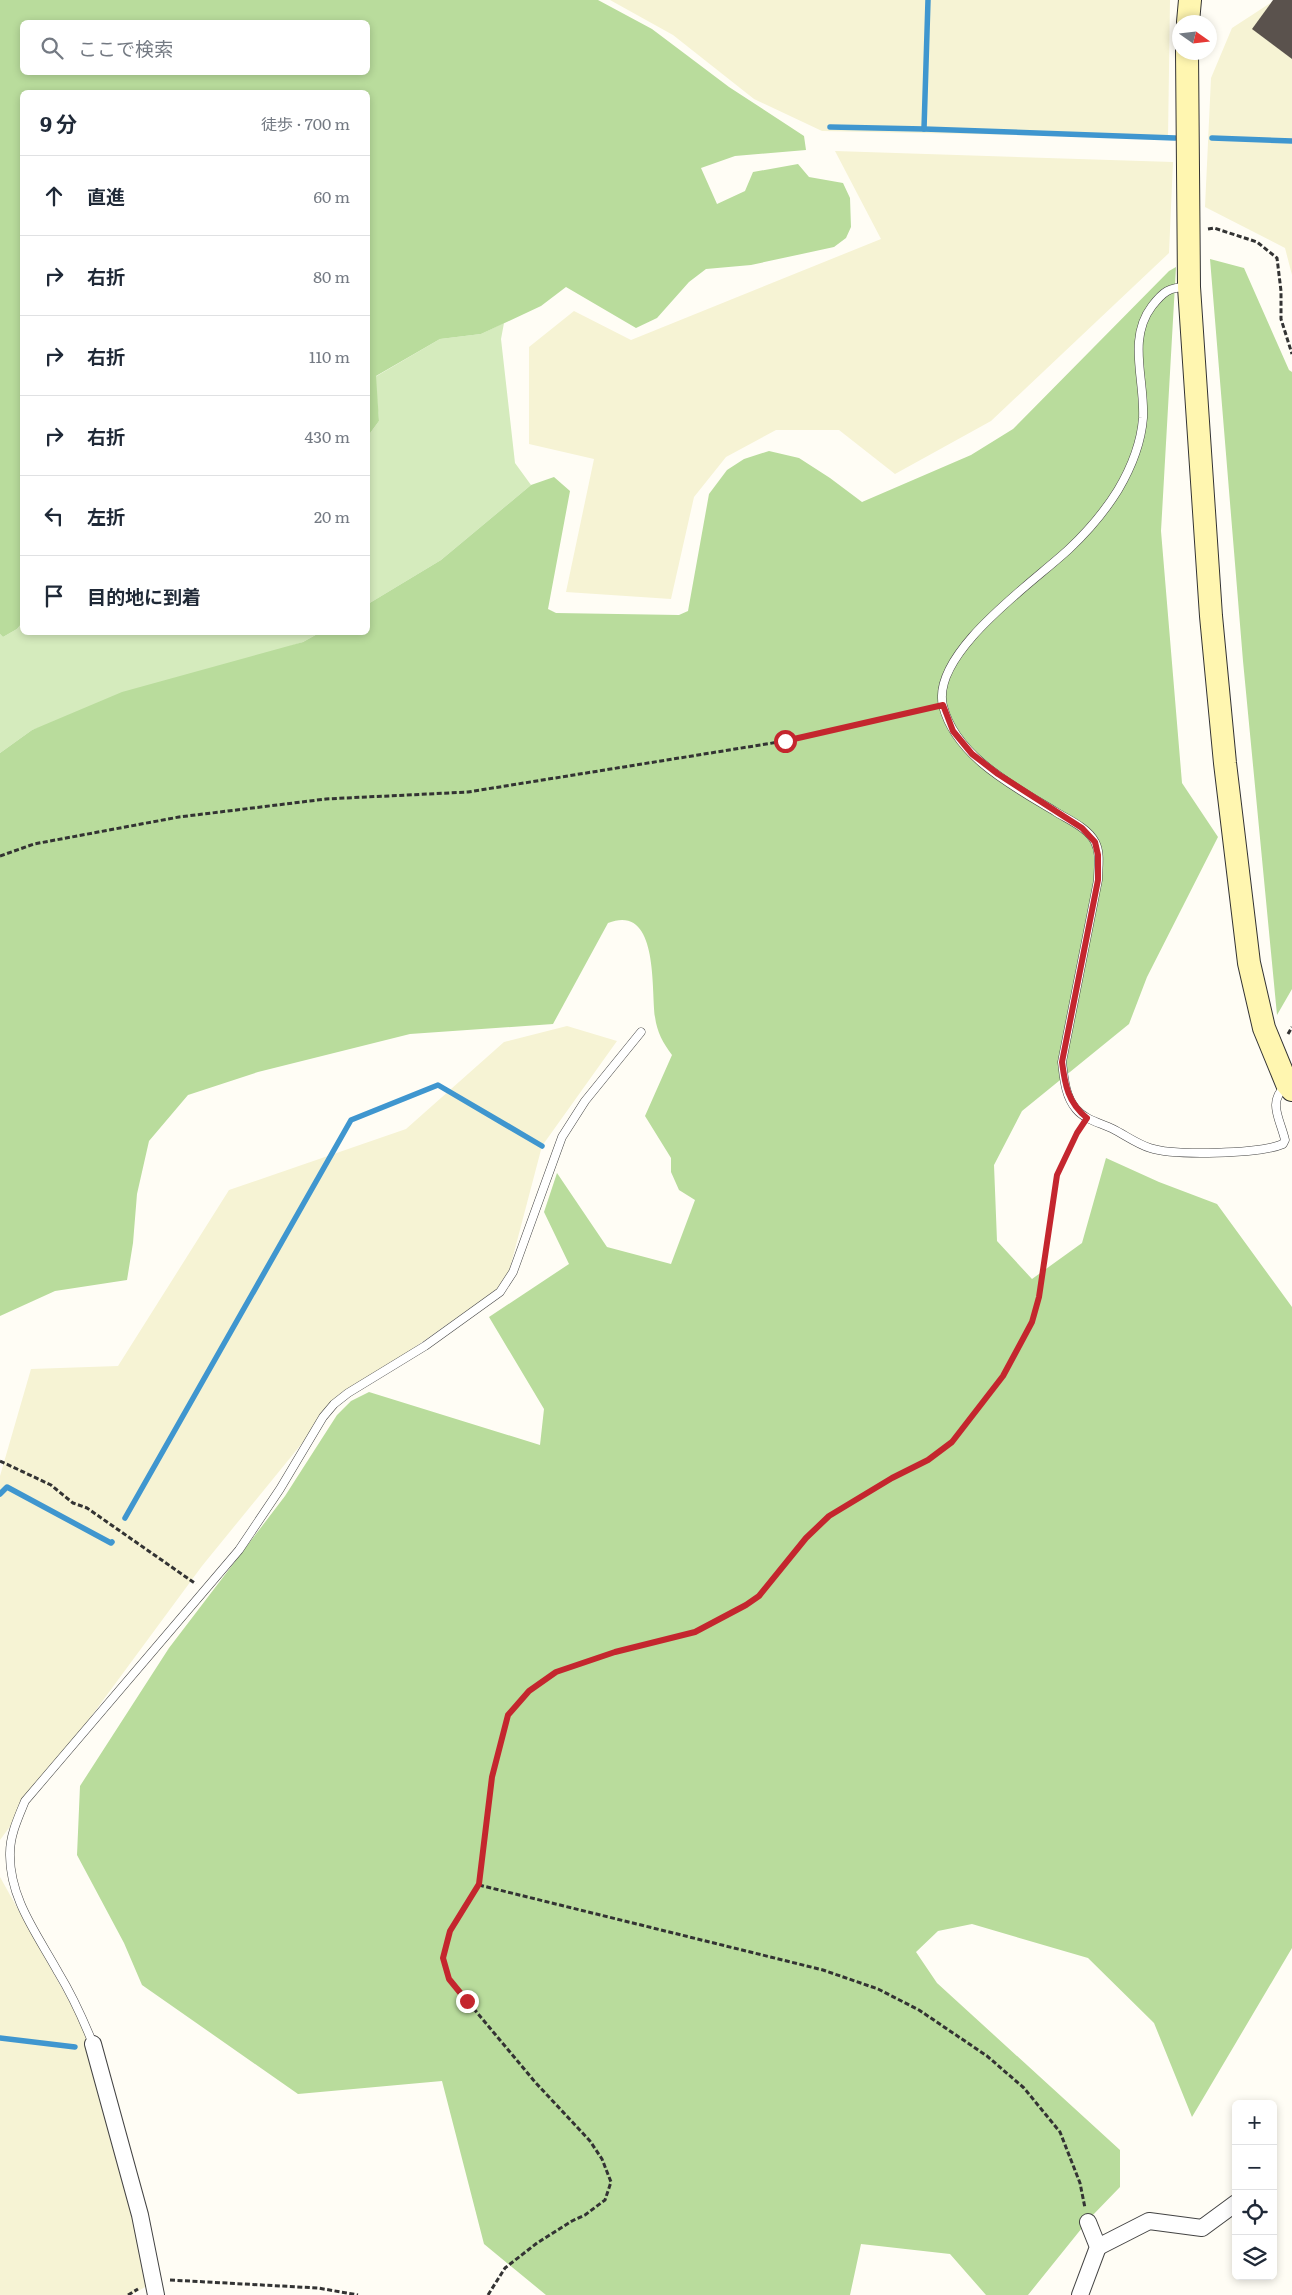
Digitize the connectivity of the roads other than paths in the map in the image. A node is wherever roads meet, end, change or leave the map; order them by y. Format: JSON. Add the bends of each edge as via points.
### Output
{"nodes":[{"id":1,"x":1190,"y":0,"type":"edge"},
{"id":2,"x":1189,"y":15,"type":"edge"},
{"id":3,"x":1187,"y":60,"type":"edge"},
{"id":4,"x":1189,"y":287,"type":"junction"},
{"id":5,"x":641,"y":1032,"type":"dead end"},
{"id":6,"x":1289,"y":1087,"type":"edge"},
{"id":7,"x":93,"y":2044,"type":"joint"},
{"id":8,"x":1232,"y":2206,"type":"edge"},
{"id":9,"x":1088,"y":2222,"type":"road end"},
{"id":10,"x":1098,"y":2247,"type":"junction"},
{"id":11,"x":155,"y":2289,"type":"edge"},
{"id":12,"x":1080,"y":2295,"type":"edge"}],
"edges":[{"from":1,"to":2,"type":"street"},
{"from":3,"to":4,"type":"street"},
{"from":4,"to":6,"type":"street","via":[[1211,616],[1240,902],[1258,1003],[1272,1050]]},
{"from":4,"to":6,"type":"lane","via":[[1175,287],[1163,292],[1141,326],[1138,341],[1142,418],[1136,453],[1116,493],[1069,549],[1004,604],[966,646],[953,663],[944,684],[943,705],[953,731],[972,754],[1082,828],[1095,842],[1098,880],[1062,1062],[1065,1085],[1076,1110],[1150,1148],[1175,1153],[1276,1147],[1285,1140],[1278,1120],[1276,1099],[1279,1092]]},
{"from":5,"to":7,"type":"lane","via":[[585,1101],[562,1136],[513,1272],[500,1292],[425,1346],[334,1404],[239,1550],[25,1801],[11,1838],[10,1865],[18,1900],[67,1987]]},
{"from":7,"to":11,"type":"street","via":[[140,2215]]},
{"from":8,"to":10,"type":"street","via":[[1202,2228],[1149,2221]]},
{"from":9,"to":10,"type":"street"},
{"from":10,"to":12,"type":"street"}]}
